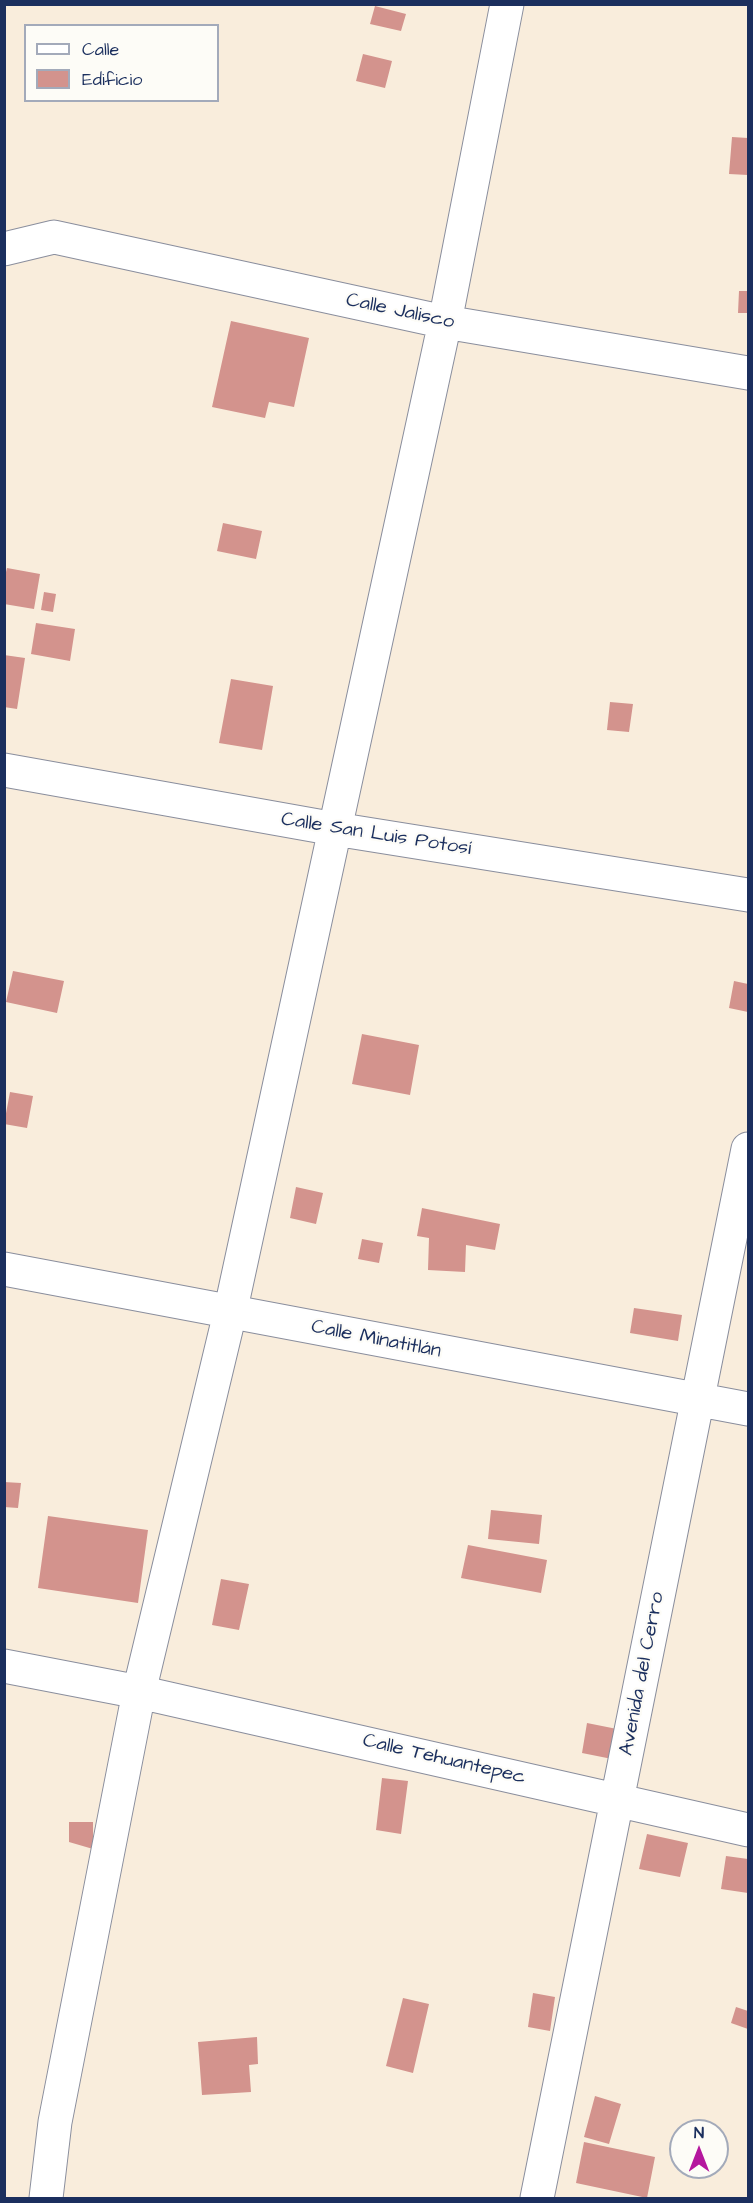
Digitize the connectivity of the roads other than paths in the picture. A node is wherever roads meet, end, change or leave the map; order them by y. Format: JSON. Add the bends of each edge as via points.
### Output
{"nodes":[{"id":1,"x":507,"y":4,"type":"edge"},
{"id":2,"x":4,"y":249,"type":"edge"},
{"id":3,"x":445,"y":322,"type":"junction"},
{"id":4,"x":748,"y":373,"type":"edge"},
{"id":5,"x":4,"y":770,"type":"edge"},
{"id":6,"x":335,"y":829,"type":"junction"},
{"id":7,"x":748,"y":895,"type":"edge"},
{"id":8,"x":748,"y":1149,"type":"edge"},
{"id":9,"x":4,"y":1269,"type":"edge"},
{"id":10,"x":230,"y":1313,"type":"junction"},
{"id":11,"x":697,"y":1400,"type":"junction"},
{"id":12,"x":748,"y":1409,"type":"edge"},
{"id":13,"x":4,"y":1666,"type":"edge"},
{"id":14,"x":139,"y":1692,"type":"junction"},
{"id":15,"x":618,"y":1799,"type":"junction"},
{"id":16,"x":748,"y":1830,"type":"edge"},
{"id":17,"x":46,"y":2199,"type":"edge"},
{"id":18,"x":537,"y":2199,"type":"edge"}],
"edges":[{"from":1,"to":3,"type":"street"},
{"from":2,"to":3,"type":"street","name":"Calle Jalisco","via":[[54,237]]},
{"from":3,"to":4,"type":"street","name":"Calle Jalisco"},
{"from":3,"to":6,"type":"street"},
{"from":5,"to":6,"type":"street","name":"Calle San Luis Potosí"},
{"from":6,"to":7,"type":"street","name":"Calle San Luis Potosí"},
{"from":6,"to":10,"type":"street"},
{"from":8,"to":11,"type":"street","name":"Avenida del Cerro"},
{"from":9,"to":10,"type":"street","name":"Calle Minatitlán"},
{"from":10,"to":11,"type":"street","name":"Calle Minatitlán"},
{"from":10,"to":14,"type":"street"},
{"from":11,"to":12,"type":"street","name":"Calle Minatitlán"},
{"from":11,"to":15,"type":"street","name":"Avenida del Cerro"},
{"from":13,"to":14,"type":"street","name":"Calle Tehuantepec"},
{"from":14,"to":15,"type":"street","name":"Calle Tehuantepec"},
{"from":14,"to":17,"type":"street","via":[[55,2122]]},
{"from":15,"to":16,"type":"street","name":"Calle Tehuantepec"},
{"from":15,"to":18,"type":"street","name":"Avenida del Cerro"}]}
